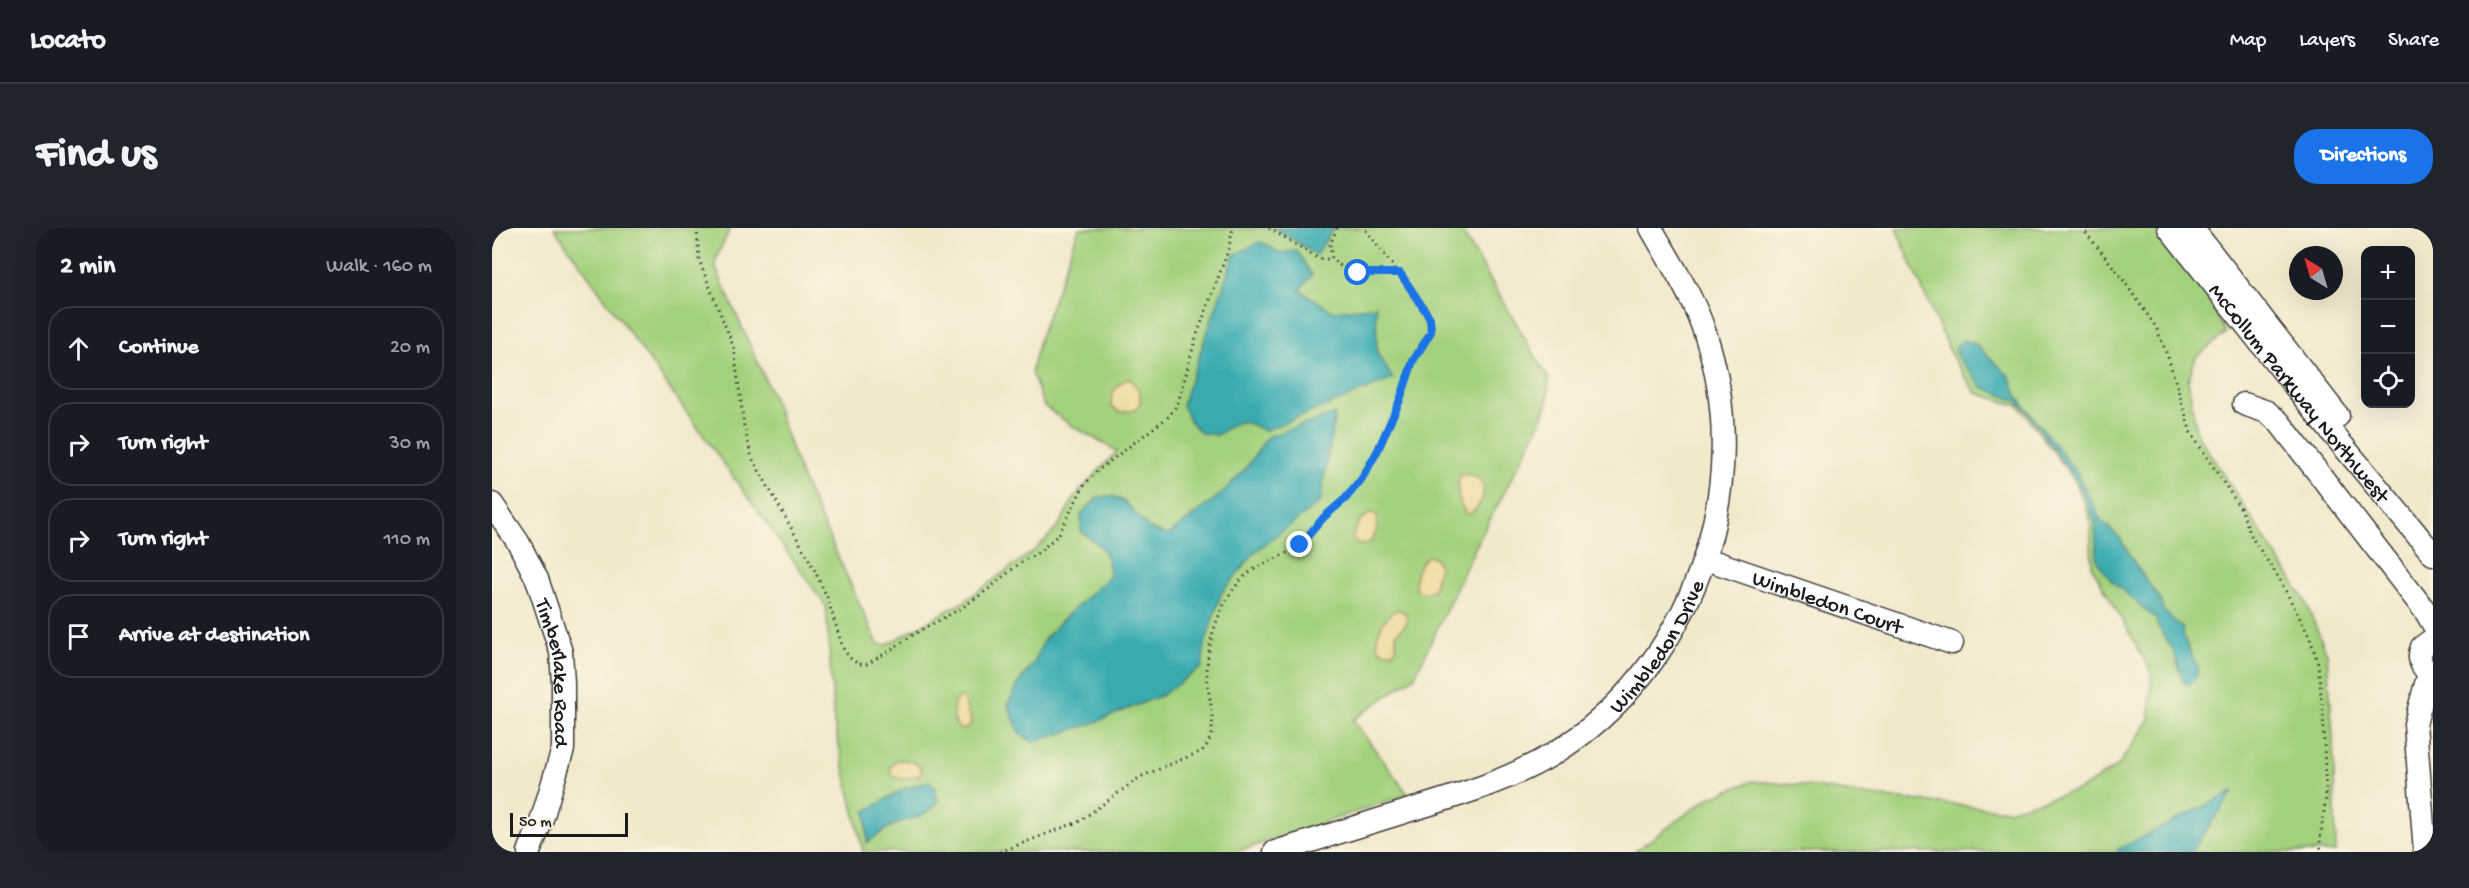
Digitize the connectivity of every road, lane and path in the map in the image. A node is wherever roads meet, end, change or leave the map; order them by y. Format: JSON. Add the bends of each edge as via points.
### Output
{"nodes":[{"id":1,"x":696,"y":228,"type":"edge"},
{"id":2,"x":1233,"y":228,"type":"edge"},
{"id":3,"x":1269,"y":228,"type":"edge"},
{"id":4,"x":1337,"y":228,"type":"edge"},
{"id":5,"x":1364,"y":228,"type":"edge"},
{"id":6,"x":1651,"y":228,"type":"edge"},
{"id":7,"x":2082,"y":228,"type":"edge"},
{"id":8,"x":2169,"y":228,"type":"edge"},
{"id":9,"x":2192,"y":228,"type":"edge"},
{"id":10,"x":1332,"y":259,"type":"junction"},
{"id":11,"x":1400,"y":273,"type":"junction"},
{"id":12,"x":2244,"y":404,"type":"dead end"},
{"id":13,"x":492,"y":504,"type":"edge"},
{"id":14,"x":2433,"y":533,"type":"edge"},
{"id":15,"x":2433,"y":554,"type":"edge"},
{"id":16,"x":1706,"y":560,"type":"junction"},
{"id":17,"x":2433,"y":624,"type":"edge"},
{"id":18,"x":2433,"y":639,"type":"edge"},
{"id":19,"x":1952,"y":643,"type":"dead end"},
{"id":20,"x":2431,"y":674,"type":"edge"},
{"id":21,"x":2426,"y":771,"type":"edge"},
{"id":22,"x":540,"y":825,"type":"junction"},
{"id":23,"x":530,"y":852,"type":"edge"},
{"id":24,"x":551,"y":852,"type":"edge"},
{"id":25,"x":1000,"y":852,"type":"edge"},
{"id":26,"x":1275,"y":852,"type":"edge"},
{"id":27,"x":2321,"y":852,"type":"edge"},
{"id":28,"x":2426,"y":852,"type":"edge"}],
"edges":[{"from":1,"to":2,"type":"path","via":[[699,260],[734,348],[752,458],[811,563],[843,648],[858,664],[867,664],[960,609],[1039,552],[1059,534],[1084,484],[1167,417],[1177,405]]},
{"from":3,"to":10,"type":"path","via":[[1319,259]]},
{"from":4,"to":10,"type":"path","via":[[1330,245]]},
{"from":5,"to":11,"type":"path"},
{"from":6,"to":16,"type":"street","name":"Wimbledon Drive","via":[[1705,333],[1718,385],[1722,475]]},
{"from":7,"to":27,"type":"path","via":[[2156,327],[2191,433],[2241,509],[2252,538],[2310,638],[2318,664],[2323,714],[2326,797]]},
{"from":8,"to":15,"type":"street","name":"McCollum Parkway Northwest"},
{"from":9,"to":14,"type":"street","name":"McCollum Parkway Northwest"},
{"from":10,"to":11,"type":"path","via":[[1349,273]]},
{"from":11,"to":25,"type":"path","via":[[1430,318],[1431,332],[1413,361],[1400,400],[1361,480],[1300,545],[1245,576],[1224,605],[1208,658],[1210,744],[1140,777],[1080,821]]},
{"from":12,"to":17,"type":"street","via":[[2267,412],[2279,422]]},
{"from":13,"to":22,"type":"street","name":"Timberlake Road","via":[[537,579],[561,652],[563,749]]},
{"from":16,"to":19,"type":"street","name":"Wimbledon Court"},
{"from":16,"to":26,"type":"street","name":"Wimbledon Drive","via":[[1674,629],[1649,666],[1619,701],[1552,754],[1495,784]]},
{"from":18,"to":20,"type":"street","via":[[2420,653],[2421,665]]},
{"from":20,"to":21,"type":"street","via":[[2415,724]]},
{"from":21,"to":28,"type":"street"},
{"from":22,"to":23,"type":"street","name":"Timberlake Road"},
{"from":22,"to":24,"type":"street"}]}
